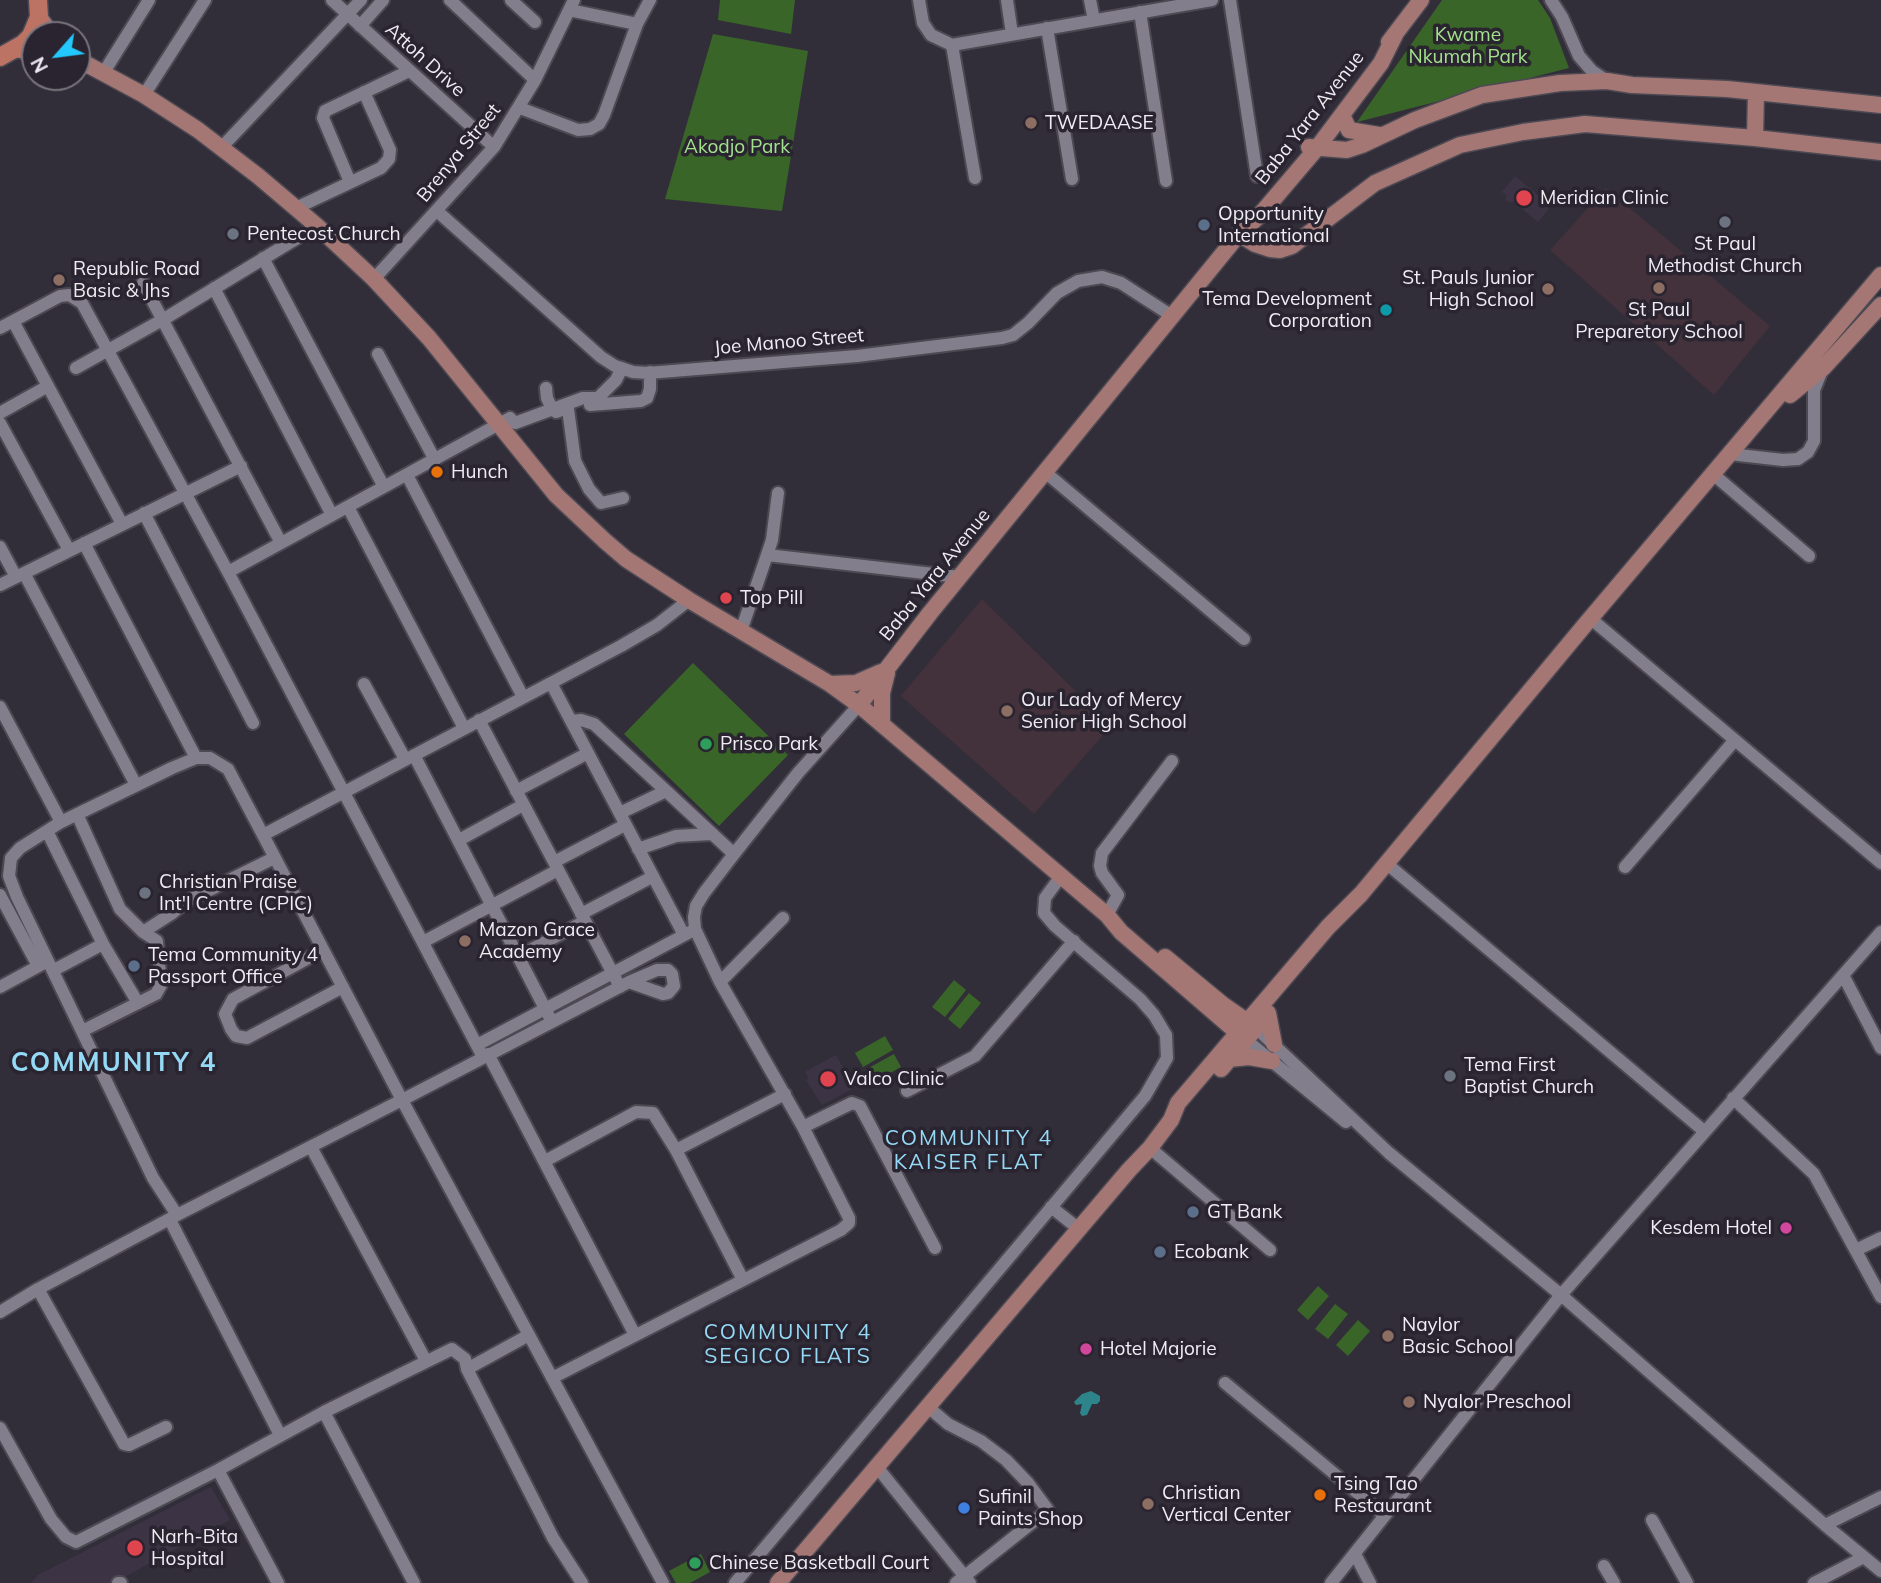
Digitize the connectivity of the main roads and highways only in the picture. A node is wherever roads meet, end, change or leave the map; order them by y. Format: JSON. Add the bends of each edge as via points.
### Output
{"nodes":[{"id":1,"x":1421,"y":0,"type":"edge"},
{"id":2,"x":38,"y":8,"type":"edge"},
{"id":3,"x":1395,"y":35,"type":"junction"},
{"id":4,"x":5,"y":53,"type":"edge"},
{"id":5,"x":91,"y":66,"type":"edge"},
{"id":6,"x":1756,"y":93,"type":"junction"},
{"id":7,"x":1881,"y":105,"type":"edge"},
{"id":8,"x":1342,"y":115,"type":"junction"},
{"id":9,"x":1380,"y":135,"type":"junction"},
{"id":10,"x":1755,"y":138,"type":"junction"},
{"id":11,"x":1312,"y":148,"type":"junction"},
{"id":12,"x":1881,"y":152,"type":"edge"},
{"id":13,"x":1239,"y":234,"type":"junction"},
{"id":14,"x":1881,"y":275,"type":"edge"},
{"id":15,"x":1881,"y":305,"type":"edge"},
{"id":16,"x":1744,"y":437,"type":"junction"},
{"id":17,"x":889,"y":665,"type":"junction"},
{"id":18,"x":830,"y":684,"type":"junction"},
{"id":19,"x":859,"y":705,"type":"junction"},
{"id":20,"x":882,"y":722,"type":"junction"},
{"id":21,"x":1217,"y":1008,"type":"junction"},
{"id":22,"x":1266,"y":1008,"type":"junction"},
{"id":23,"x":1246,"y":1031,"type":"junction"},
{"id":24,"x":1274,"y":1044,"type":"road end"},
{"id":25,"x":1223,"y":1058,"type":"junction"},
{"id":26,"x":1272,"y":1062,"type":"road end"},
{"id":27,"x":778,"y":1583,"type":"edge"}],
"edges":[{"from":1,"to":3,"type":"main road","name":"Baba Yara Avenue"},
{"from":2,"to":4,"type":"highway","via":[[31,36]]},
{"from":3,"to":8,"type":"main road","name":"Baba Yara Avenue","via":[[1381,63]]},
{"from":3,"to":11,"type":"main road","name":"Baba Yara Avenue"},
{"from":5,"to":18,"type":"main road","via":[[144,95],[221,148],[317,226],[429,338],[556,495],[626,559]]},
{"from":6,"to":7,"type":"main road"},
{"from":6,"to":9,"type":"main road","via":[[1607,81],[1560,83],[1482,95]]},
{"from":6,"to":10,"type":"main road"},
{"from":8,"to":9,"type":"main road","via":[[1349,130]]},
{"from":8,"to":11,"type":"main road","name":"Baba Yara Avenue"},
{"from":9,"to":11,"type":"main road","via":[[1347,150]]},
{"from":10,"to":12,"type":"main road"},
{"from":10,"to":13,"type":"main road","via":[[1585,124],[1523,132],[1460,145],[1375,183],[1292,246],[1270,248]]},
{"from":11,"to":13,"type":"main road","name":"Baba Yara Avenue","via":[[1260,215]]},
{"from":13,"to":17,"type":"main road","name":"Baba Yara Avenue"},
{"from":14,"to":16,"type":"main road"},
{"from":15,"to":16,"type":"main road","via":[[1823,368]]},
{"from":16,"to":22,"type":"main road","via":[[1361,894],[1328,927]]},
{"from":17,"to":18,"type":"main road","via":[[868,680]]},
{"from":17,"to":19,"type":"main road","name":"Baba Yara Avenue"},
{"from":17,"to":20,"type":"main road","via":[[882,693]]},
{"from":18,"to":19,"type":"main road"},
{"from":19,"to":20,"type":"main road"},
{"from":20,"to":21,"type":"main road","via":[[1107,915],[1121,932]]},
{"from":21,"to":22,"type":"main road"},
{"from":21,"to":23,"type":"main road"},
{"from":21,"to":25,"type":"main road"},
{"from":22,"to":23,"type":"main road"},
{"from":22,"to":24,"type":"main road"},
{"from":23,"to":25,"type":"main road"},
{"from":25,"to":26,"type":"main road"},
{"from":25,"to":27,"type":"main road","via":[[1186,1109],[1171,1120]]}]}
